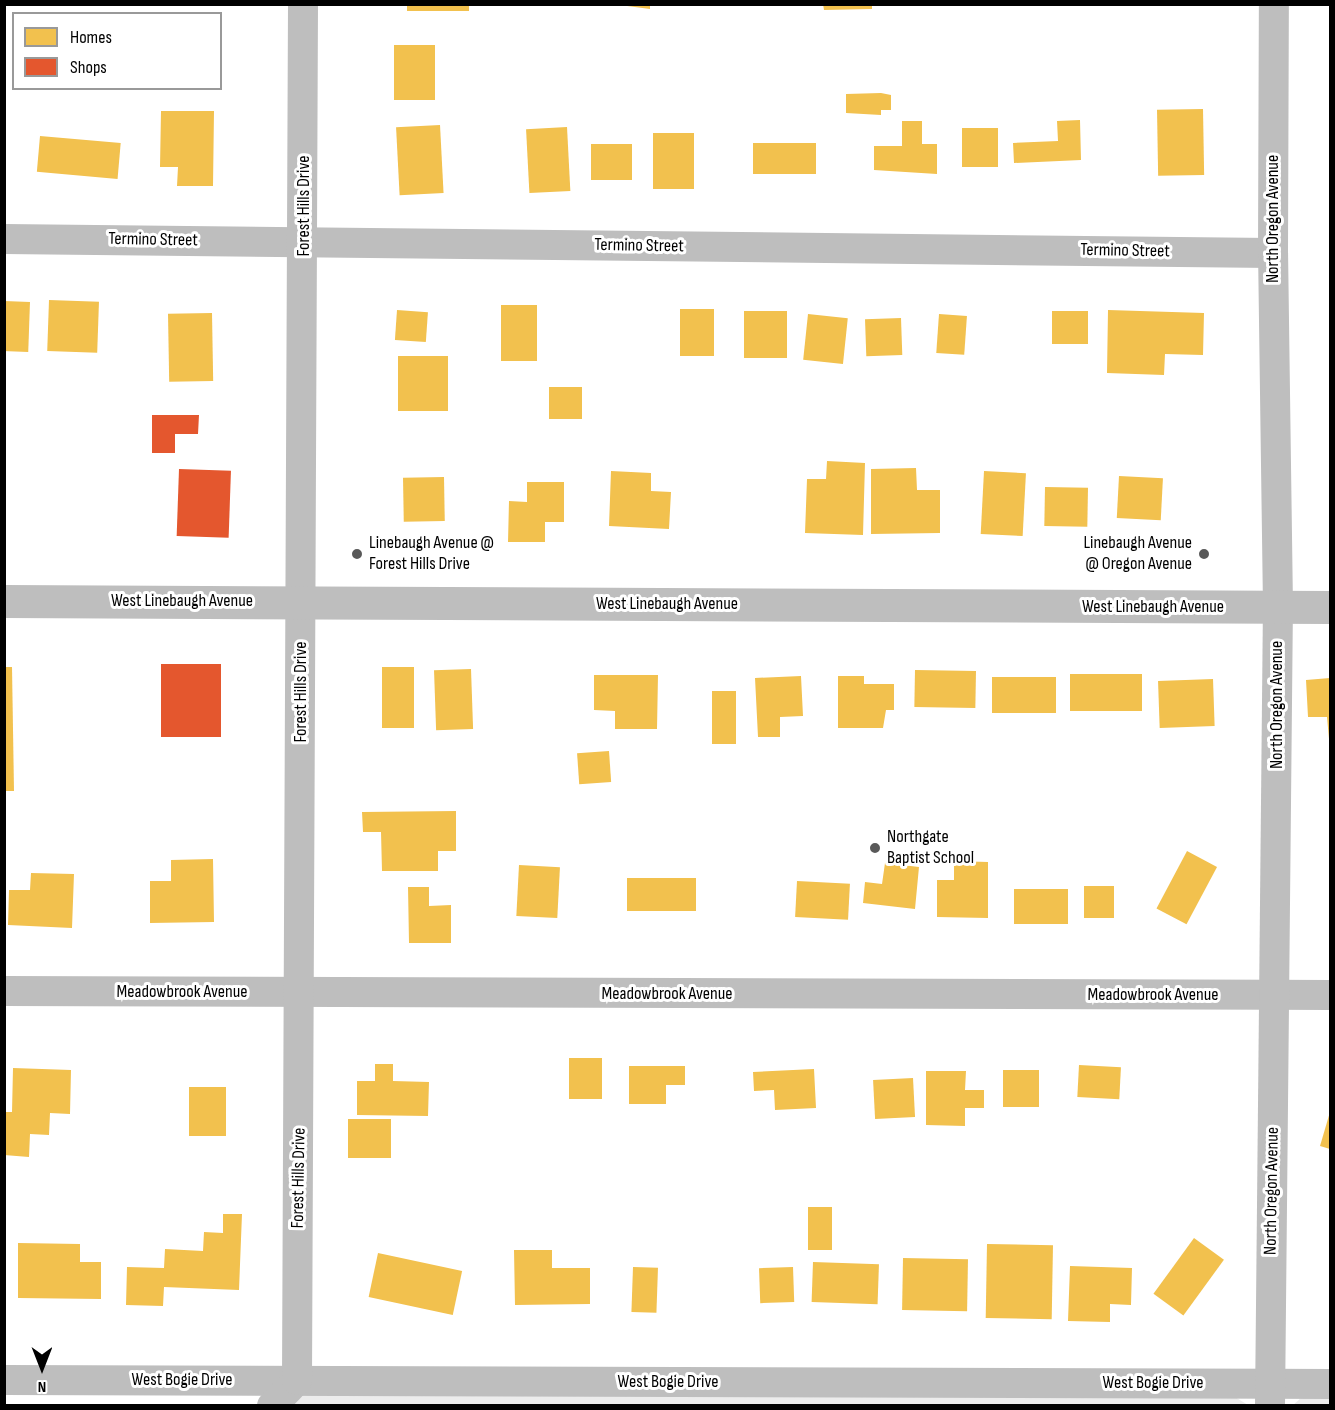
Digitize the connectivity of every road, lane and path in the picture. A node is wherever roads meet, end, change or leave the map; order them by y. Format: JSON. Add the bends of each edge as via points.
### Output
{"nodes":[{"id":1,"x":303,"y":4,"type":"edge"},
{"id":2,"x":1274,"y":4,"type":"edge"},
{"id":3,"x":4,"y":239,"type":"edge"},
{"id":4,"x":304,"y":242,"type":"junction"},
{"id":5,"x":1273,"y":253,"type":"junction"},
{"id":6,"x":4,"y":601,"type":"edge"},
{"id":7,"x":301,"y":602,"type":"junction"},
{"id":8,"x":1278,"y":607,"type":"junction"},
{"id":9,"x":1330,"y":607,"type":"edge"},
{"id":10,"x":4,"y":991,"type":"edge"},
{"id":11,"x":301,"y":993,"type":"junction"},
{"id":12,"x":1275,"y":995,"type":"junction"},
{"id":13,"x":1330,"y":995,"type":"edge"},
{"id":14,"x":4,"y":1380,"type":"edge"},
{"id":15,"x":297,"y":1380,"type":"junction"},
{"id":16,"x":1330,"y":1384,"type":"edge"},
{"id":17,"x":1270,"y":1395,"type":"edge"},
{"id":18,"x":272,"y":1406,"type":"edge"}],
"edges":[{"from":1,"to":4,"type":"street","name":"Forest Hills Drive"},
{"from":2,"to":5,"type":"street","name":"North Oregon Avenue"},
{"from":3,"to":4,"type":"street","name":"Termino Street"},
{"from":4,"to":5,"type":"street","name":"Termino Street"},
{"from":4,"to":7,"type":"street","name":"Forest Hills Drive"},
{"from":5,"to":8,"type":"street","name":"North Oregon Avenue"},
{"from":6,"to":7,"type":"street","name":"West Linebaugh Avenue"},
{"from":7,"to":8,"type":"street","name":"West Linebaugh Avenue"},
{"from":7,"to":11,"type":"street","name":"Forest Hills Drive"},
{"from":8,"to":9,"type":"street","name":"West Linebaugh Avenue"},
{"from":8,"to":12,"type":"street","name":"North Oregon Avenue"},
{"from":10,"to":11,"type":"street","name":"Meadowbrook Avenue"},
{"from":11,"to":12,"type":"street","name":"Meadowbrook Avenue"},
{"from":11,"to":15,"type":"street","name":"Forest Hills Drive"},
{"from":12,"to":13,"type":"street","name":"Meadowbrook Avenue"},
{"from":12,"to":17,"type":"street","name":"North Oregon Avenue"},
{"from":14,"to":15,"type":"street","name":"West Bogie Drive"},
{"from":15,"to":17,"type":"street","name":"West Bogie Drive"},
{"from":15,"to":18,"type":"street"},
{"from":16,"to":17,"type":"street","name":"West Bogie Drive"}]}
